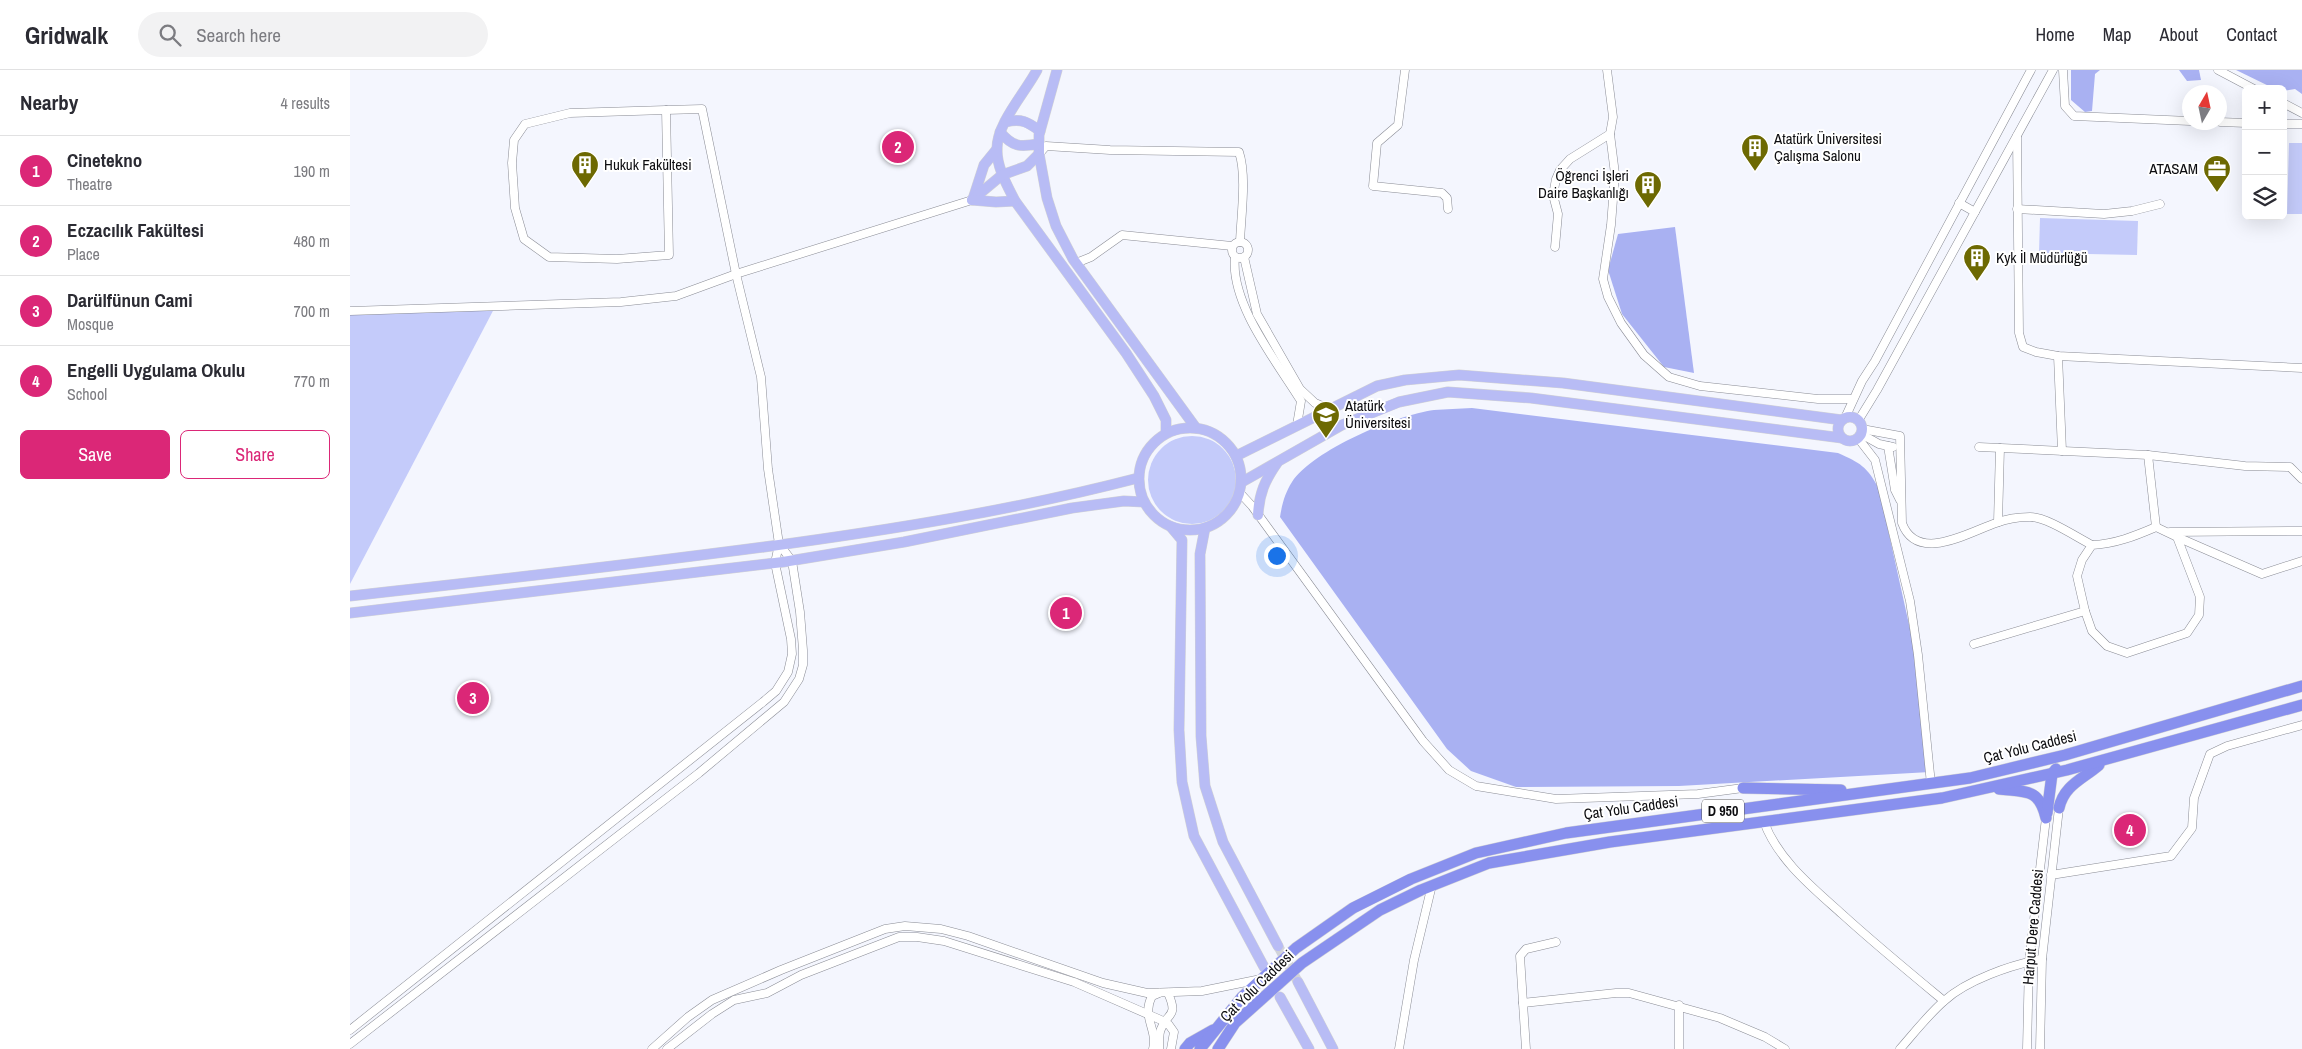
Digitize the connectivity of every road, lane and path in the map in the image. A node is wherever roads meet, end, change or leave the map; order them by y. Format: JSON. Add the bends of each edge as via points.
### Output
{"nodes":[{"id":1,"x":1037,"y":70,"type":"edge"},
{"id":2,"x":1057,"y":70,"type":"edge"},
{"id":3,"x":1405,"y":70,"type":"edge"},
{"id":4,"x":1606,"y":70,"type":"edge"},
{"id":5,"x":2031,"y":70,"type":"edge"},
{"id":6,"x":2053,"y":70,"type":"edge"},
{"id":7,"x":2063,"y":70,"type":"edge"},
{"id":8,"x":2218,"y":70,"type":"edge"},
{"id":9,"x":2246,"y":85,"type":"edge"},
{"id":10,"x":2287,"y":105,"type":"edge"},
{"id":11,"x":666,"y":110,"type":"junction"},
{"id":12,"x":2302,"y":113,"type":"edge"},
{"id":13,"x":2182,"y":121,"type":"edge"},
{"id":14,"x":1006,"y":122,"type":"junction"},
{"id":15,"x":2227,"y":122,"type":"edge"},
{"id":16,"x":2242,"y":123,"type":"edge"},
{"id":17,"x":2287,"y":124,"type":"edge"},
{"id":18,"x":2302,"y":124,"type":"edge"},
{"id":19,"x":1040,"y":131,"type":"junction"},
{"id":20,"x":1000,"y":132,"type":"junction"},
{"id":21,"x":1610,"y":134,"type":"junction"},
{"id":22,"x":2017,"y":136,"type":"junction"},
{"id":23,"x":1041,"y":148,"type":"junction"},
{"id":24,"x":997,"y":149,"type":"junction"},
{"id":25,"x":1002,"y":174,"type":"junction"},
{"id":26,"x":972,"y":200,"type":"junction"},
{"id":27,"x":1015,"y":201,"type":"junction"},
{"id":28,"x":1958,"y":203,"type":"junction"},
{"id":29,"x":2160,"y":204,"type":"dead end"},
{"id":30,"x":1448,"y":209,"type":"dead end"},
{"id":31,"x":2018,"y":209,"type":"junction"},
{"id":32,"x":1975,"y":212,"type":"junction"},
{"id":33,"x":1240,"y":242,"type":"junction"},
{"id":34,"x":1232,"y":246,"type":"junction"},
{"id":35,"x":1555,"y":247,"type":"dead end"},
{"id":36,"x":1235,"y":257,"type":"junction"},
{"id":37,"x":1244,"y":257,"type":"junction"},
{"id":38,"x":1076,"y":263,"type":"junction"},
{"id":39,"x":736,"y":274,"type":"junction"},
{"id":40,"x":350,"y":311,"type":"edge"},
{"id":41,"x":1898,"y":318,"type":"junction"},
{"id":42,"x":1913,"y":324,"type":"junction"},
{"id":43,"x":2058,"y":356,"type":"junction"},
{"id":44,"x":2302,"y":368,"type":"edge"},
{"id":45,"x":1852,"y":399,"type":"junction"},
{"id":46,"x":1329,"y":410,"type":"junction"},
{"id":47,"x":1844,"y":419,"type":"junction"},
{"id":48,"x":1298,"y":425,"type":"junction"},
{"id":49,"x":1196,"y":428,"type":"junction"},
{"id":50,"x":1860,"y":430,"type":"junction"},
{"id":51,"x":1166,"y":433,"type":"junction"},
{"id":52,"x":1842,"y":438,"type":"junction"},
{"id":53,"x":1888,"y":446,"type":"junction"},
{"id":54,"x":1979,"y":447,"type":"dead end"},
{"id":55,"x":1900,"y":448,"type":"junction"},
{"id":56,"x":2000,"y":448,"type":"junction"},
{"id":57,"x":2062,"y":451,"type":"junction"},
{"id":58,"x":2148,"y":455,"type":"junction"},
{"id":59,"x":1236,"y":456,"type":"junction"},
{"id":60,"x":1277,"y":462,"type":"junction"},
{"id":61,"x":1138,"y":478,"type":"junction"},
{"id":62,"x":2302,"y":479,"type":"edge"},
{"id":63,"x":1242,"y":482,"type":"junction"},
{"id":64,"x":1240,"y":493,"type":"junction"},
{"id":65,"x":1144,"y":502,"type":"junction"},
{"id":66,"x":1901,"y":502,"type":"junction"},
{"id":67,"x":1258,"y":515,"type":"junction"},
{"id":68,"x":1998,"y":522,"type":"junction"},
{"id":69,"x":1171,"y":527,"type":"junction"},
{"id":70,"x":2156,"y":527,"type":"junction"},
{"id":71,"x":1205,"y":528,"type":"junction"},
{"id":72,"x":2302,"y":531,"type":"edge"},
{"id":73,"x":2168,"y":532,"type":"junction"},
{"id":74,"x":2177,"y":537,"type":"junction"},
{"id":75,"x":779,"y":544,"type":"junction"},
{"id":76,"x":2092,"y":545,"type":"junction"},
{"id":77,"x":792,"y":561,"type":"junction"},
{"id":78,"x":2302,"y":561,"type":"edge"},
{"id":79,"x":775,"y":563,"type":"junction"},
{"id":80,"x":350,"y":596,"type":"edge"},
{"id":81,"x":2085,"y":611,"type":"junction"},
{"id":82,"x":350,"y":613,"type":"edge"},
{"id":83,"x":1974,"y":644,"type":"dead end"},
{"id":84,"x":2302,"y":686,"type":"edge"},
{"id":85,"x":2302,"y":705,"type":"edge"},
{"id":86,"x":2302,"y":725,"type":"edge"},
{"id":87,"x":2065,"y":755,"type":"junction"},
{"id":88,"x":2105,"y":760,"type":"junction"},
{"id":89,"x":2052,"y":774,"type":"junction"},
{"id":90,"x":1931,"y":784,"type":"junction"},
{"id":91,"x":1743,"y":788,"type":"joint"},
{"id":92,"x":1988,"y":788,"type":"junction"},
{"id":93,"x":1872,"y":790,"type":"junction"},
{"id":94,"x":2059,"y":808,"type":"joint"},
{"id":95,"x":2046,"y":818,"type":"junction"},
{"id":96,"x":1764,"y":822,"type":"junction"},
{"id":97,"x":2051,"y":874,"type":"junction"},
{"id":98,"x":1432,"y":885,"type":"junction"},
{"id":99,"x":1556,"y":942,"type":"dead end"},
{"id":100,"x":1278,"y":946,"type":"tunnel mouth"},
{"id":101,"x":2042,"y":960,"type":"junction"},
{"id":102,"x":2029,"y":962,"type":"junction"},
{"id":103,"x":1264,"y":973,"type":"junction"},
{"id":104,"x":769,"y":975,"type":"junction"},
{"id":105,"x":757,"y":980,"type":"junction"},
{"id":106,"x":1298,"y":982,"type":"tunnel mouth"},
{"id":107,"x":774,"y":990,"type":"junction"},
{"id":108,"x":1159,"y":993,"type":"junction"},
{"id":109,"x":1168,"y":993,"type":"junction"},
{"id":110,"x":761,"y":994,"type":"junction"},
{"id":111,"x":1280,"y":997,"type":"dead end"},
{"id":112,"x":1944,"y":1001,"type":"junction"},
{"id":113,"x":1523,"y":1003,"type":"junction"},
{"id":114,"x":1679,"y":1005,"type":"junction"},
{"id":115,"x":1147,"y":1013,"type":"junction"},
{"id":116,"x":1245,"y":1015,"type":"junction"},
{"id":117,"x":1165,"y":1022,"type":"junction"},
{"id":118,"x":1219,"y":1026,"type":"junction"},
{"id":119,"x":350,"y":1030,"type":"edge"},
{"id":120,"x":350,"y":1044,"type":"edge"},
{"id":121,"x":652,"y":1049,"type":"edge"},
{"id":122,"x":667,"y":1049,"type":"edge"},
{"id":123,"x":1153,"y":1049,"type":"edge"},
{"id":124,"x":1159,"y":1049,"type":"edge"},
{"id":125,"x":1170,"y":1049,"type":"edge"},
{"id":126,"x":1185,"y":1049,"type":"edge"},
{"id":127,"x":1200,"y":1049,"type":"edge"},
{"id":128,"x":1218,"y":1049,"type":"edge"},
{"id":129,"x":1226,"y":1049,"type":"edge"},
{"id":130,"x":1309,"y":1049,"type":"edge"},
{"id":131,"x":1333,"y":1049,"type":"edge"},
{"id":132,"x":1399,"y":1049,"type":"edge"},
{"id":133,"x":1526,"y":1049,"type":"edge"},
{"id":134,"x":1679,"y":1049,"type":"edge"},
{"id":135,"x":1785,"y":1049,"type":"edge"},
{"id":136,"x":1900,"y":1049,"type":"edge"},
{"id":137,"x":2028,"y":1049,"type":"edge"},
{"id":138,"x":2040,"y":1049,"type":"edge"}],
"edges":[{"from":1,"to":14,"type":"main road"},
{"from":2,"to":19,"type":"main road"},
{"from":3,"to":30,"type":"street","via":[[1398,125],[1378,143],[1373,186],[1442,193],[1447,198]]},
{"from":4,"to":21,"type":"street","via":[[1613,117]]},
{"from":5,"to":28,"type":"street"},
{"from":6,"to":22,"type":"street"},
{"from":7,"to":13,"type":"street","via":[[2065,106],[2074,116]]},
{"from":8,"to":9,"type":"street"},
{"from":10,"to":12,"type":"street"},
{"from":11,"to":11,"type":"street","via":[[570,113],[525,124],[514,140],[512,163],[515,208],[524,239],[549,257],[617,259],[669,255]]},
{"from":11,"to":39,"type":"street","via":[[702,108]]},
{"from":14,"to":19,"type":"main road","via":[[1022,120]]},
{"from":14,"to":20,"type":"main road"},
{"from":15,"to":16,"type":"street"},
{"from":17,"to":18,"type":"street"},
{"from":19,"to":23,"type":"main road"},
{"from":20,"to":23,"type":"main road","via":[[1010,144]]},
{"from":20,"to":24,"type":"main road"},
{"from":21,"to":35,"type":"street","via":[[1570,159],[1556,178],[1553,196],[1558,214]]},
{"from":21,"to":45,"type":"street","via":[[1615,174],[1603,279],[1621,323],[1644,355],[1669,377],[1700,386],[1818,399]]},
{"from":22,"to":31,"type":"street"},
{"from":22,"to":32,"type":"street"},
{"from":23,"to":25,"type":"main road","via":[[1027,166]]},
{"from":23,"to":33,"type":"street","via":[[1239,152],[1242,193]]},
{"from":23,"to":38,"type":"main road","via":[[1047,198],[1056,226]]},
{"from":24,"to":25,"type":"main road"},
{"from":24,"to":26,"type":"main road","via":[[984,165]]},
{"from":25,"to":26,"type":"main road"},
{"from":25,"to":27,"type":"main road"},
{"from":26,"to":27,"type":"main road"},
{"from":26,"to":39,"type":"street"},
{"from":27,"to":51,"type":"main road","via":[[1154,396],[1166,420]]},
{"from":28,"to":32,"type":"street"},
{"from":28,"to":41,"type":"street"},
{"from":29,"to":31,"type":"street","via":[[2104,214]]},
{"from":31,"to":43,"type":"street","via":[[2020,341],[2023,347]]},
{"from":32,"to":42,"type":"street"},
{"from":33,"to":34,"type":"street"},
{"from":33,"to":37,"type":"street","via":[[1248,250]]},
{"from":34,"to":36,"type":"street","via":[[1231,252]]},
{"from":34,"to":38,"type":"street","via":[[1122,236]]},
{"from":36,"to":37,"type":"street"},
{"from":36,"to":48,"type":"street","via":[[1235,274],[1243,303],[1301,401]]},
{"from":37,"to":46,"type":"street","via":[[1257,314],[1300,389],[1315,403]]},
{"from":38,"to":49,"type":"main road"},
{"from":39,"to":40,"type":"street","via":[[676,296],[621,302]]},
{"from":39,"to":75,"type":"street","via":[[761,377],[768,469]]},
{"from":41,"to":42,"type":"street"},
{"from":41,"to":45,"type":"street"},
{"from":42,"to":50,"type":"street","via":[[1877,390]]},
{"from":43,"to":44,"type":"street"},
{"from":43,"to":57,"type":"street"},
{"from":45,"to":47,"type":"street"},
{"from":46,"to":47,"type":"main road","via":[[1377,386],[1459,375],[1563,383]]},
{"from":46,"to":48,"type":"main road"},
{"from":47,"to":50,"type":"main road","via":[[1852,418]]},
{"from":47,"to":52,"type":"main road","via":[[1838,428]]},
{"from":48,"to":59,"type":"main road"},
{"from":49,"to":51,"type":"main road","via":[[1179,428]]},
{"from":49,"to":59,"type":"main road","via":[[1212,432],[1226,442]]},
{"from":50,"to":52,"type":"main road","via":[[1851,442]]},
{"from":50,"to":53,"type":"street","via":[[1879,444]]},
{"from":50,"to":55,"type":"street","via":[[1900,436]]},
{"from":50,"to":90,"type":"street","via":[[1875,460],[1910,601]]},
{"from":51,"to":61,"type":"main road","via":[[1150,446]]},
{"from":52,"to":60,"type":"main road","via":[[1531,398],[1448,392],[1399,402],[1342,424]]},
{"from":53,"to":55,"type":"street"},
{"from":53,"to":66,"type":"street","via":[[1895,490]]},
{"from":54,"to":56,"type":"street"},
{"from":55,"to":66,"type":"street"},
{"from":56,"to":57,"type":"street"},
{"from":56,"to":68,"type":"street"},
{"from":57,"to":58,"type":"street"},
{"from":58,"to":62,"type":"street","via":[[2246,466],[2290,467]]},
{"from":58,"to":70,"type":"street"},
{"from":59,"to":63,"type":"main road"},
{"from":60,"to":63,"type":"main road"},
{"from":60,"to":67,"type":"main road","via":[[1263,486]]},
{"from":61,"to":65,"type":"main road"},
{"from":61,"to":75,"type":"main road","via":[[933,522]]},
{"from":63,"to":64,"type":"main road"},
{"from":64,"to":67,"type":"street"},
{"from":64,"to":71,"type":"main road","via":[[1228,514]]},
{"from":65,"to":69,"type":"main road","via":[[1160,521]]},
{"from":65,"to":77,"type":"main road","via":[[1124,501],[1072,508]]},
{"from":66,"to":68,"type":"street","via":[[1904,529],[1914,540],[1921,542],[1933,544],[1950,540]]},
{"from":67,"to":91,"type":"street","via":[[1422,741],[1449,770],[1476,786],[1556,799],[1698,794]]},
{"from":68,"to":76,"type":"street","via":[[2032,517]]},
{"from":69,"to":71,"type":"main road","via":[[1183,530]]},
{"from":69,"to":103,"type":"main road","via":[[1182,540],[1179,730],[1182,782],[1194,836]]},
{"from":70,"to":73,"type":"street"},
{"from":70,"to":76,"type":"street","via":[[2124,540]]},
{"from":71,"to":100,"type":"main road","via":[[1200,564],[1201,736],[1205,786],[1223,842]]},
{"from":72,"to":73,"type":"street"},
{"from":73,"to":74,"type":"street"},
{"from":74,"to":78,"type":"street","via":[[2262,574]]},
{"from":74,"to":81,"type":"street","via":[[2200,597],[2199,615],[2187,634],[2127,653],[2107,646],[2092,631]]},
{"from":75,"to":77,"type":"street"},
{"from":75,"to":79,"type":"street"},
{"from":75,"to":80,"type":"main road","via":[[599,569]]},
{"from":76,"to":81,"type":"street","via":[[2077,576]]},
{"from":77,"to":79,"type":"main road"},
{"from":77,"to":120,"type":"street","via":[[800,612],[803,665],[793,690],[784,702],[699,773]]},
{"from":79,"to":82,"type":"main road"},
{"from":79,"to":119,"type":"street","via":[[792,654],[788,672],[776,691]]},
{"from":81,"to":83,"type":"street"},
{"from":84,"to":87,"type":"highway","name":"Çat Yolu Caddesi","number":"D 950"},
{"from":85,"to":88,"type":"highway","name":"Çat Yolu Caddesi","number":"D 950"},
{"from":86,"to":97,"type":"street","via":[[2227,746],[2210,754],[2194,798],[2192,828],[2172,856]]},
{"from":87,"to":89,"type":"highway"},
{"from":87,"to":90,"type":"highway","name":"Çat Yolu Caddesi","number":"D 950"},
{"from":88,"to":89,"type":"highway","name":"Çat Yolu Caddesi","number":"D 950"},
{"from":88,"to":94,"type":"highway","via":[[2074,782]]},
{"from":89,"to":92,"type":"highway","name":"Çat Yolu Caddesi","number":"D 950"},
{"from":89,"to":95,"type":"highway"},
{"from":90,"to":93,"type":"highway","name":"Çat Yolu Caddesi","number":"D 950"},
{"from":91,"to":93,"type":"highway"},
{"from":92,"to":95,"type":"highway","via":[[2026,791],[2039,799]]},
{"from":92,"to":96,"type":"highway","name":"Çat Yolu Caddesi","number":"D 950","via":[[1942,798]]},
{"from":93,"to":103,"type":"highway","name":"Çat Yolu Caddesi","number":"D 950","via":[[1566,833],[1476,853],[1411,878],[1353,908]]},
{"from":94,"to":97,"type":"street","name":"Harput Dere Caddesi"},
{"from":95,"to":102,"type":"street","name":"Harput Dere Caddesi"},
{"from":96,"to":98,"type":"highway","name":"Çat Yolu Caddesi","number":"D 950","via":[[1490,862]]},
{"from":96,"to":112,"type":"street","via":[[1778,850],[1810,885]]},
{"from":97,"to":101,"type":"street","name":"Harput Dere Caddesi"},
{"from":98,"to":116,"type":"highway","name":"Çat Yolu Caddesi","number":"D 950","via":[[1380,910],[1302,963]]},
{"from":98,"to":132,"type":"street","via":[[1414,960]]},
{"from":99,"to":113,"type":"street","via":[[1526,948],[1520,956]]},
{"from":101,"to":102,"type":"street"},
{"from":101,"to":138,"type":"street","name":"Harput Dere Caddesi"},
{"from":102,"to":112,"type":"street","via":[[1972,982]]},
{"from":102,"to":137,"type":"street","name":"Harput Dere Caddesi"},
{"from":103,"to":109,"type":"street","via":[[1202,991]]},
{"from":103,"to":118,"type":"highway","name":"Çat Yolu Caddesi","number":"D 950"},
{"from":104,"to":105,"type":"street"},
{"from":104,"to":107,"type":"street"},
{"from":104,"to":108,"type":"street","via":[[885,929],[905,926],[941,929],[968,936],[1103,983]]},
{"from":105,"to":110,"type":"street"},
{"from":105,"to":121,"type":"street","via":[[712,1000]]},
{"from":106,"to":131,"type":"main road"},
{"from":107,"to":110,"type":"street"},
{"from":107,"to":115,"type":"street","via":[[801,975],[898,937],[917,937],[944,941],[1074,982]]},
{"from":108,"to":109,"type":"street"},
{"from":108,"to":115,"type":"street","via":[[1152,996]]},
{"from":109,"to":117,"type":"street","via":[[1172,1010]]},
{"from":110,"to":122,"type":"street","via":[[734,1000]]},
{"from":111,"to":130,"type":"main road"},
{"from":112,"to":136,"type":"street"},
{"from":113,"to":114,"type":"street","via":[[1622,992]]},
{"from":113,"to":133,"type":"street"},
{"from":114,"to":134,"type":"street"},
{"from":114,"to":135,"type":"street","via":[[1720,1018]]},
{"from":115,"to":117,"type":"street"},
{"from":115,"to":123,"type":"street","via":[[1155,1043]]},
{"from":116,"to":128,"type":"highway","name":"Çat Yolu Caddesi","number":"D 950"},
{"from":116,"to":129,"type":"highway"},
{"from":117,"to":124,"type":"street","via":[[1161,1028]]},
{"from":117,"to":125,"type":"street","via":[[1174,1032]]},
{"from":118,"to":126,"type":"highway"},
{"from":118,"to":127,"type":"highway","name":"Çat Yolu Caddesi","number":"D 950"}]}
